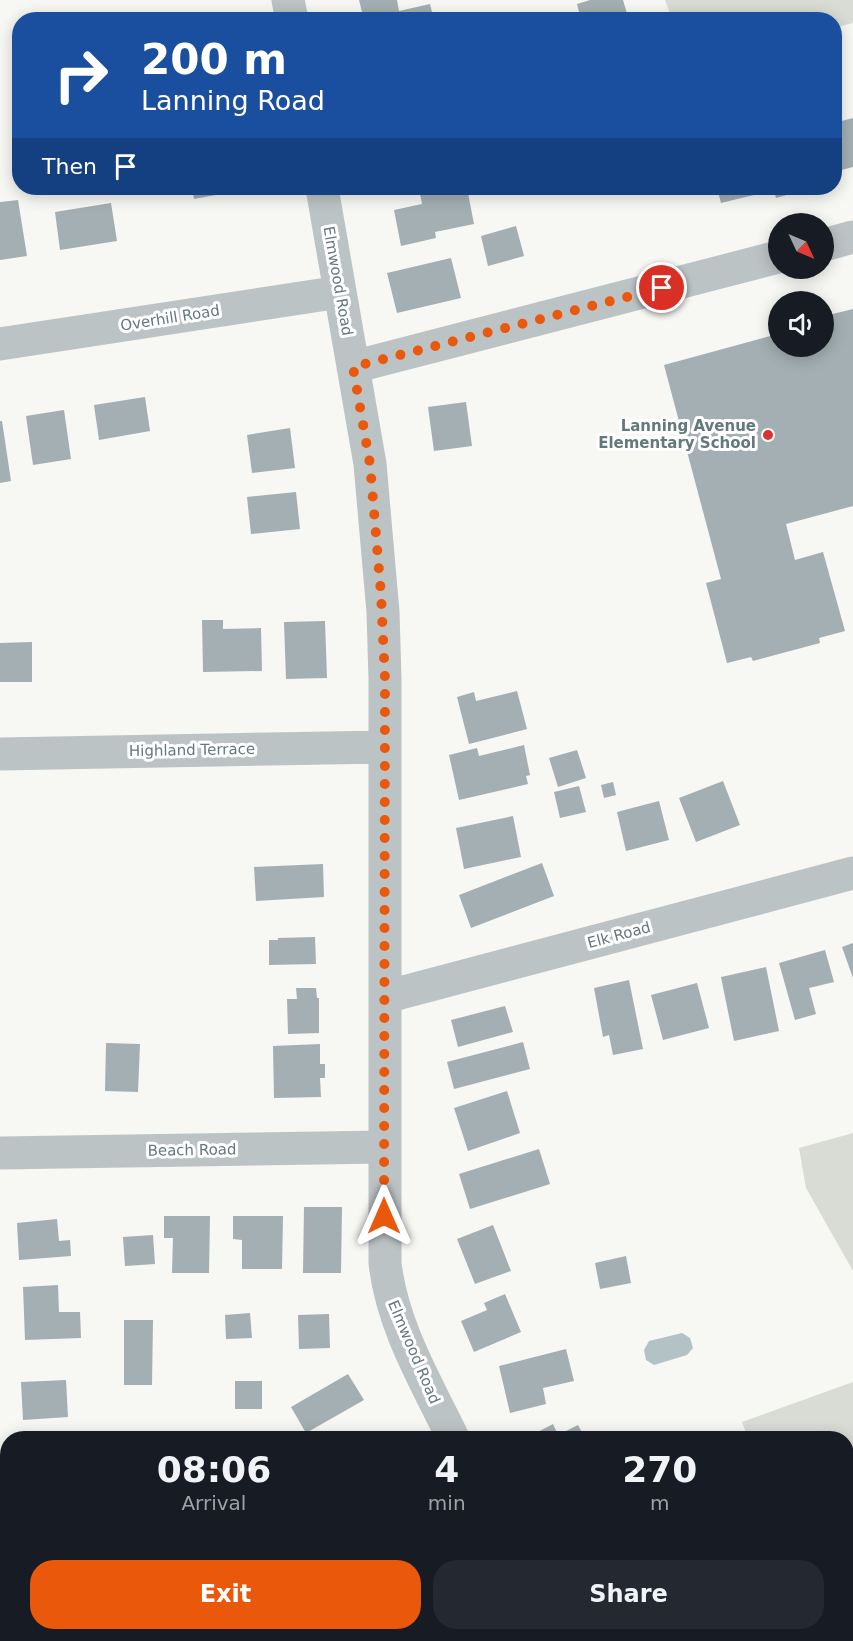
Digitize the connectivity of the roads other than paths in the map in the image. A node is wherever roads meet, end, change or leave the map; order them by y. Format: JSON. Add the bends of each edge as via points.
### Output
{"nodes":[{"id":1,"x":323,"y":195,"type":"edge"},
{"id":2,"x":853,"y":237,"type":"edge"},
{"id":3,"x":834,"y":242,"type":"edge"},
{"id":4,"x":768,"y":260,"type":"edge"},
{"id":5,"x":340,"y":292,"type":"junction"},
{"id":6,"x":0,"y":344,"type":"edge"},
{"id":7,"x":353,"y":367,"type":"junction"},
{"id":8,"x":384,"y":747,"type":"junction"},
{"id":9,"x":0,"y":754,"type":"edge"},
{"id":10,"x":853,"y":873,"type":"edge"},
{"id":11,"x":385,"y":997,"type":"junction"},
{"id":12,"x":384,"y":1147,"type":"junction"},
{"id":13,"x":0,"y":1153,"type":"edge"},
{"id":14,"x":450,"y":1431,"type":"edge"}],
"edges":[{"from":1,"to":5,"type":"street","name":"Elmwood Road"},
{"from":2,"to":3,"type":"street"},
{"from":4,"to":7,"type":"street"},
{"from":5,"to":6,"type":"street","name":"Overhill Road"},
{"from":5,"to":7,"type":"street","name":"Elmwood Road"},
{"from":7,"to":8,"type":"street","name":"Elmwood Road","via":[[378,538]]},
{"from":8,"to":9,"type":"street","name":"Highland Terrace"},
{"from":8,"to":11,"type":"street","name":"Elmwood Road"},
{"from":10,"to":11,"type":"street","name":"Elk Road"},
{"from":11,"to":12,"type":"street","name":"Elmwood Road"},
{"from":12,"to":13,"type":"street","name":"Beach Road"},
{"from":12,"to":14,"type":"street","name":"Elmwood Road","via":[[387,1287],[404,1336]]}]}
